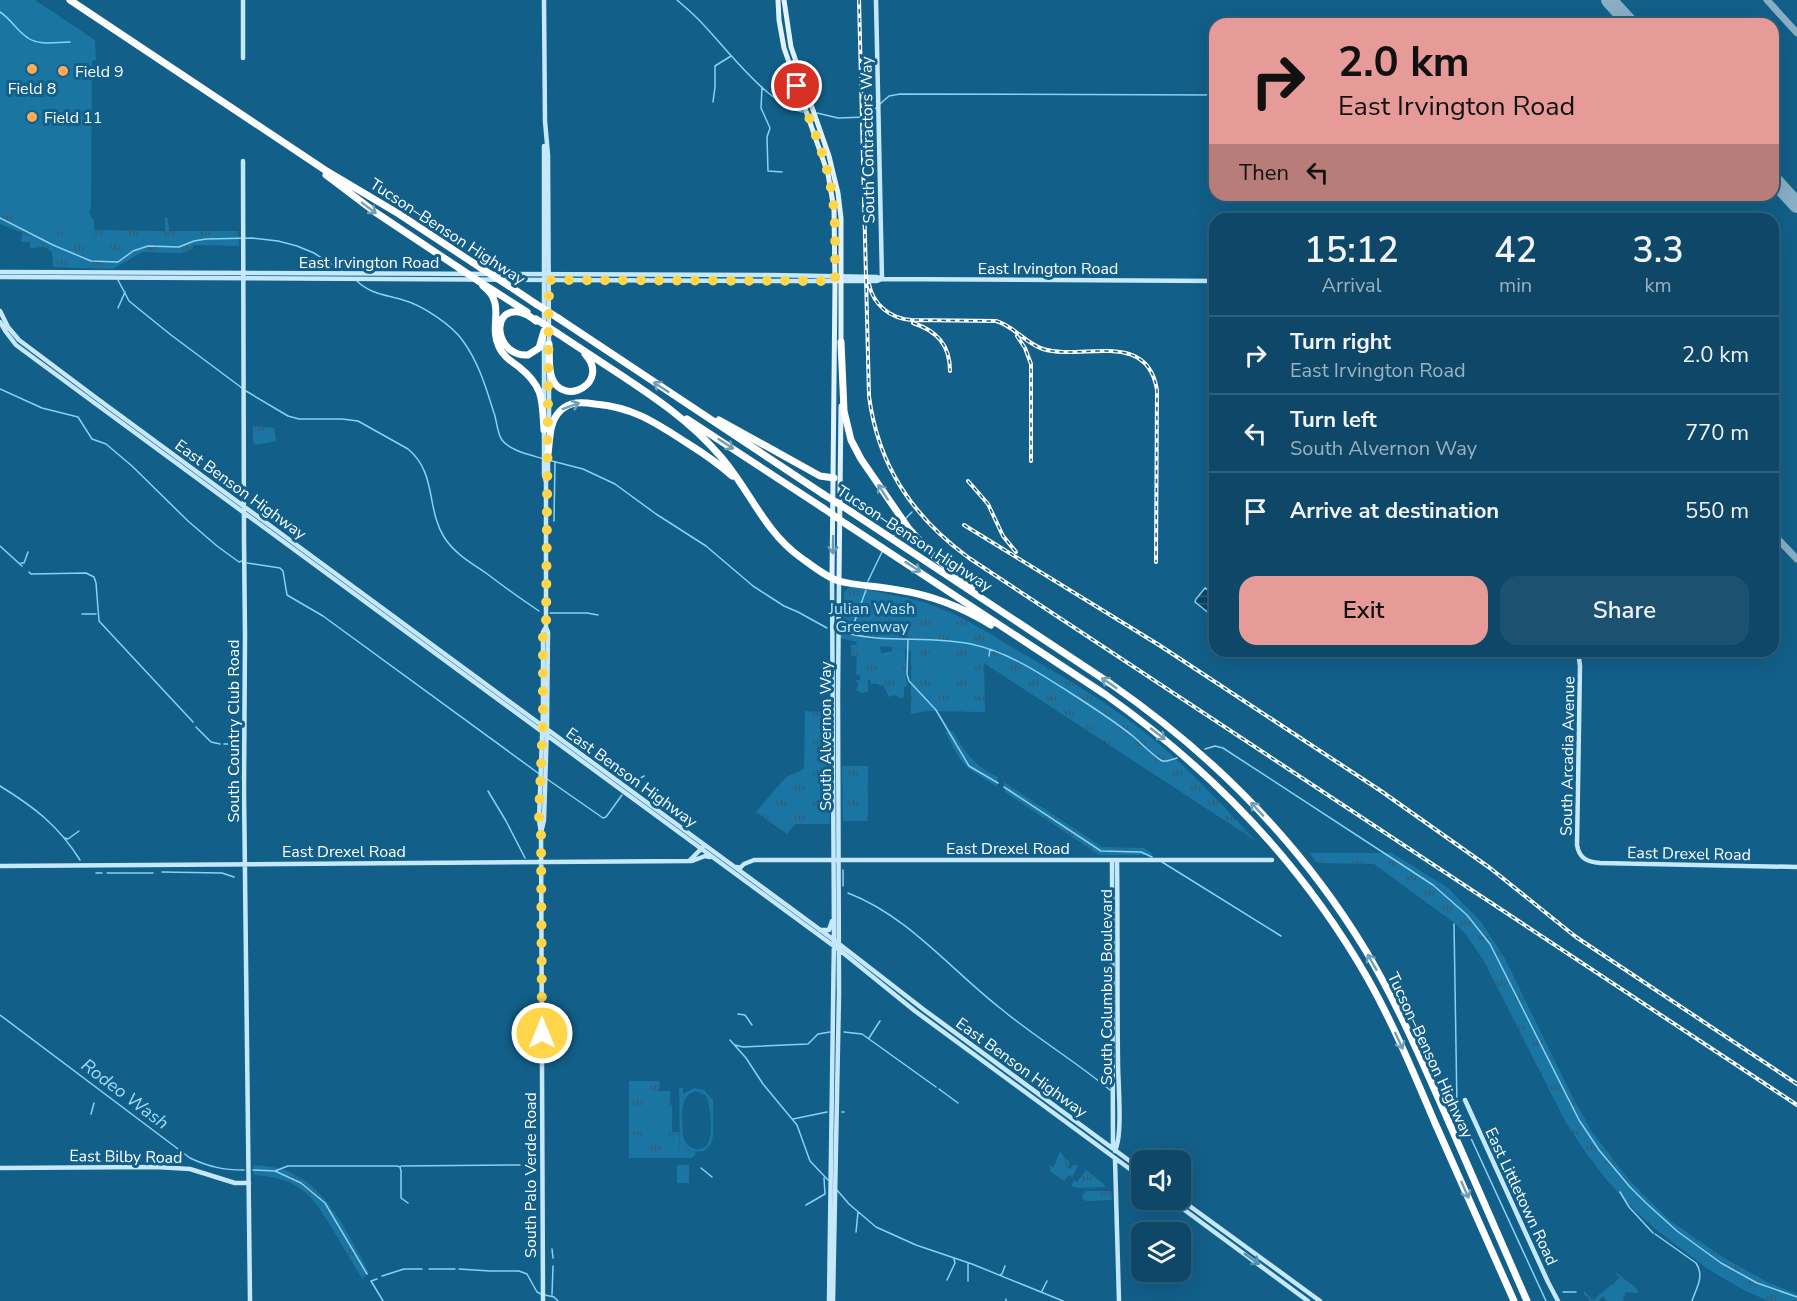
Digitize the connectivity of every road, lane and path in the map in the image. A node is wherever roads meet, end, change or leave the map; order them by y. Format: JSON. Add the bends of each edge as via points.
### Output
{"nodes":[{"id":1,"x":62,"y":0,"type":"edge"},
{"id":2,"x":70,"y":0,"type":"edge"},
{"id":3,"x":243,"y":0,"type":"edge"},
{"id":4,"x":544,"y":0,"type":"edge"},
{"id":5,"x":778,"y":0,"type":"edge"},
{"id":6,"x":784,"y":0,"type":"edge"},
{"id":7,"x":876,"y":0,"type":"edge"},
{"id":8,"x":243,"y":58,"type":"dead end"},
{"id":9,"x":236,"y":112,"type":"junction"},
{"id":10,"x":810,"y":113,"type":"junction"},
{"id":11,"x":545,"y":121,"type":"junction"},
{"id":12,"x":252,"y":123,"type":"junction"},
{"id":13,"x":243,"y":161,"type":"dead end"},
{"id":14,"x":544,"y":169,"type":"junction"},
{"id":15,"x":548,"y":194,"type":"junction"},
{"id":16,"x":881,"y":266,"type":"junction"},
{"id":17,"x":0,"y":272,"type":"edge"},
{"id":18,"x":111,"y":275,"type":"junction"},
{"id":19,"x":244,"y":276,"type":"junction"},
{"id":20,"x":0,"y":277,"type":"edge"},
{"id":21,"x":547,"y":277,"type":"junction"},
{"id":22,"x":872,"y":277,"type":"junction"},
{"id":23,"x":838,"y":279,"type":"junction"},
{"id":24,"x":882,"y":279,"type":"junction"},
{"id":25,"x":1209,"y":281,"type":"edge"},
{"id":26,"x":484,"y":286,"type":"junction"},
{"id":27,"x":0,"y":311,"type":"edge"},
{"id":28,"x":536,"y":320,"type":"junction"},
{"id":29,"x":0,"y":322,"type":"edge"},
{"id":30,"x":551,"y":331,"type":"junction"},
{"id":31,"x":564,"y":337,"type":"junction"},
{"id":32,"x":841,"y":342,"type":"junction"},
{"id":33,"x":549,"y":344,"type":"junction"},
{"id":34,"x":607,"y":366,"type":"junction"},
{"id":35,"x":682,"y":400,"type":"junction"},
{"id":36,"x":544,"y":430,"type":"junction"},
{"id":37,"x":546,"y":454,"type":"junction"},
{"id":38,"x":834,"y":478,"type":"junction"},
{"id":39,"x":748,"y":495,"type":"junction"},
{"id":40,"x":244,"y":508,"type":"junction"},
{"id":41,"x":836,"y":580,"type":"junction"},
{"id":42,"x":1014,"y":620,"type":"junction"},
{"id":43,"x":546,"y":627,"type":"junction"},
{"id":44,"x":1578,"y":657,"type":"edge"},
{"id":45,"x":469,"y":675,"type":"junction"},
{"id":46,"x":1111,"y":699,"type":"junction"},
{"id":47,"x":543,"y":706,"type":"junction"},
{"id":48,"x":527,"y":715,"type":"junction"},
{"id":49,"x":545,"y":731,"type":"junction"},
{"id":50,"x":566,"y":750,"type":"junction"},
{"id":51,"x":546,"y":753,"type":"junction"},
{"id":52,"x":541,"y":833,"type":"junction"},
{"id":53,"x":703,"y":847,"type":"junction"},
{"id":54,"x":713,"y":857,"type":"junction"},
{"id":55,"x":1582,"y":857,"type":"joint"},
{"id":56,"x":836,"y":860,"type":"junction"},
{"id":57,"x":1114,"y":860,"type":"junction"},
{"id":58,"x":1272,"y":860,"type":"dead end"},
{"id":59,"x":688,"y":861,"type":"junction"},
{"id":60,"x":540,"y":862,"type":"junction"},
{"id":61,"x":244,"y":864,"type":"junction"},
{"id":62,"x":745,"y":864,"type":"junction"},
{"id":63,"x":0,"y":866,"type":"edge"},
{"id":64,"x":733,"y":867,"type":"junction"},
{"id":65,"x":1797,"y":867,"type":"edge"},
{"id":66,"x":743,"y":874,"type":"junction"},
{"id":67,"x":834,"y":885,"type":"junction"},
{"id":68,"x":780,"y":904,"type":"junction"},
{"id":69,"x":820,"y":930,"type":"junction"},
{"id":70,"x":836,"y":945,"type":"junction"},
{"id":71,"x":854,"y":962,"type":"junction"},
{"id":72,"x":839,"y":997,"type":"junction"},
{"id":73,"x":1465,"y":1100,"type":"dead end"},
{"id":74,"x":1115,"y":1150,"type":"junction"},
{"id":75,"x":1115,"y":1159,"type":"junction"},
{"id":76,"x":1131,"y":1162,"type":"edge"},
{"id":77,"x":0,"y":1168,"type":"edge"},
{"id":78,"x":1131,"y":1170,"type":"edge"},
{"id":79,"x":249,"y":1184,"type":"junction"},
{"id":80,"x":833,"y":1185,"type":"junction"},
{"id":81,"x":1191,"y":1207,"type":"edge"},
{"id":82,"x":1185,"y":1210,"type":"edge"},
{"id":83,"x":543,"y":1300,"type":"edge"},
{"id":84,"x":250,"y":1301,"type":"edge"},
{"id":85,"x":829,"y":1301,"type":"edge"},
{"id":86,"x":833,"y":1301,"type":"edge"},
{"id":87,"x":1119,"y":1301,"type":"edge"},
{"id":88,"x":1308,"y":1301,"type":"edge"},
{"id":89,"x":1320,"y":1301,"type":"edge"},
{"id":90,"x":1512,"y":1301,"type":"edge"},
{"id":91,"x":1529,"y":1301,"type":"edge"},
{"id":92,"x":1558,"y":1301,"type":"edge"}],
"edges":[{"from":1,"to":9,"type":"highway","name":"Tucson–Benson Highway"},
{"from":2,"to":9,"type":"highway","name":"Tucson–Benson Highway"},
{"from":3,"to":8,"type":"main road"},
{"from":4,"to":11,"type":"main road","name":"South Palo Verde Road"},
{"from":5,"to":10,"type":"main road","name":"South Alvernon Way","via":[[784,48]]},
{"from":6,"to":10,"type":"main road","name":"South Alvernon Way","via":[[791,47]]},
{"from":7,"to":16,"type":"main road","name":"South Contractors Way"},
{"from":9,"to":12,"type":"highway","name":"Tucson–Benson Highway"},
{"from":10,"to":23,"type":"main road","name":"South Alvernon Way","via":[[831,189]]},
{"from":11,"to":14,"type":"main road","name":"South Palo Verde Road"},
{"from":11,"to":15,"type":"main road","name":"South Palo Verde Road"},
{"from":12,"to":26,"type":"highway","name":"Tucson–Benson Highway","one_way":true,"bridge":true},
{"from":35,"to":12,"type":"highway","name":"Tucson–Benson Highway","one_way":true,"bridge":true,"via":[[399,214]]},
{"from":13,"to":19,"type":"main road","name":"South Country Club Road"},
{"from":14,"to":15,"type":"main road"},
{"from":14,"to":21,"type":"main road","name":"South Palo Verde Road"},
{"from":15,"to":21,"type":"main road","name":"South Palo Verde Road"},
{"from":16,"to":22,"type":"main road"},
{"from":16,"to":24,"type":"main road","name":"South Contractors Way"},
{"from":17,"to":18,"type":"main road","name":"East Irvington Road"},
{"from":18,"to":19,"type":"main road","name":"East Irvington Road"},
{"from":18,"to":19,"type":"main road","name":"East Irvington Road"},
{"from":18,"to":20,"type":"main road","name":"East Irvington Road"},
{"from":19,"to":21,"type":"main road","name":"East Irvington Road"},
{"from":19,"to":21,"type":"main road","name":"East Irvington Road"},
{"from":19,"to":40,"type":"main road","name":"South Country Club Road"},
{"from":21,"to":23,"type":"main road","name":"East Irvington Road"},
{"from":21,"to":30,"type":"main road","name":"South Palo Verde Road"},
{"from":21,"to":33,"type":"main road","name":"South Palo Verde Road"},
{"from":22,"to":23,"type":"main road","name":"East Irvington Road"},
{"from":22,"to":24,"type":"main road","name":"East Irvington Road"},
{"from":23,"to":24,"type":"main road","name":"East Irvington Road"},
{"from":23,"to":32,"type":"main road","name":"South Alvernon Way"},
{"from":23,"to":38,"type":"main road","name":"South Alvernon Way"},
{"from":24,"to":25,"type":"main road","name":"East Irvington Road"},
{"from":26,"to":28,"type":"highway","name":"Tucson–Benson Highway"},
{"from":26,"to":36,"type":"highway","via":[[495,302],[500,349],[532,378],[538,389]]},
{"from":27,"to":40,"type":"main road","name":"East Benson Highway","via":[[19,340]]},
{"from":28,"to":30,"type":"highway","name":"Tucson–Benson Highway","bridge":true},
{"from":28,"to":30,"type":"highway","via":[[516,312],[503,318],[502,341],[515,353],[528,355],[536,351]]},
{"from":29,"to":40,"type":"main road","name":"East Benson Highway","via":[[16,345]]},
{"from":30,"to":31,"type":"highway","name":"Tucson–Benson Highway"},
{"from":30,"to":36,"type":"main road","name":"South Palo Verde Road"},
{"from":31,"to":33,"type":"highway","via":[[592,364],[591,378],[580,390],[565,390],[554,381]]},
{"from":31,"to":34,"type":"highway","name":"Tucson–Benson Highway"},
{"from":32,"to":41,"type":"main road","name":"South Alvernon Way"},
{"from":42,"to":32,"type":"highway","one_way":true,"via":[[922,545],[861,459],[845,417]]},
{"from":33,"to":37,"type":"main road","name":"South Palo Verde Road"},
{"from":34,"to":39,"type":"highway","via":[[690,425],[723,459]]},
{"from":34,"to":46,"type":"highway","name":"Tucson–Benson Highway","one_way":true,"bridge":true},
{"from":35,"to":38,"type":"highway","via":[[820,476]]},
{"from":35,"to":42,"type":"highway","name":"Tucson–Benson Highway","bridge":true},
{"from":36,"to":37,"type":"main road","name":"South Palo Verde Road"},
{"from":37,"to":39,"type":"highway","one_way":true,"via":[[552,425],[563,409],[580,402],[615,406],[647,418],[710,458]]},
{"from":37,"to":43,"type":"main road","name":"South Palo Verde Road"},
{"from":38,"to":41,"type":"main road","name":"South Alvernon Way","one_way":true},
{"from":39,"to":41,"type":"highway","via":[[783,542]]},
{"from":40,"to":45,"type":"main road","name":"East Benson Highway"},
{"from":40,"to":61,"type":"main road","name":"South Country Club Road"},
{"from":41,"to":46,"type":"highway","via":[[908,591],[956,606]]},
{"from":41,"to":56,"type":"main road","name":"South Alvernon Way"},
{"from":91,"to":42,"type":"highway","name":"Tucson–Benson Highway","one_way":true,"via":[[1389,993],[1354,933],[1296,852],[1233,784],[1173,730]]},
{"from":43,"to":47,"type":"main road","name":"South Palo Verde Road"},
{"from":43,"to":49,"type":"main road","name":"South Palo Verde Road"},
{"from":44,"to":55,"type":"main road","name":"South Arcadia Avenue","via":[[1577,845]]},
{"from":45,"to":48,"type":"main road","name":"East Benson Highway"},
{"from":45,"to":49,"type":"main road","name":"East Benson Highway"},
{"from":46,"to":90,"type":"highway","name":"Tucson–Benson Highway","one_way":true,"via":[[1193,763],[1245,813],[1339,932],[1403,1048]]},
{"from":47,"to":48,"type":"main road","via":[[538,717]]},
{"from":47,"to":49,"type":"main road","name":"South Palo Verde Road"},
{"from":48,"to":49,"type":"main road","name":"East Benson Highway"},
{"from":49,"to":50,"type":"main road","name":"East Benson Highway"},
{"from":49,"to":51,"type":"main road","name":"South Palo Verde Road"},
{"from":49,"to":52,"type":"main road","name":"South Palo Verde Road"},
{"from":49,"to":53,"type":"main road","name":"East Benson Highway"},
{"from":50,"to":51,"type":"main road","via":[[553,745]]},
{"from":50,"to":53,"type":"main road","name":"East Benson Highway"},
{"from":51,"to":52,"type":"main road","name":"South Palo Verde Road"},
{"from":52,"to":60,"type":"main road","name":"South Palo Verde Road"},
{"from":53,"to":54,"type":"main road","name":"East Benson Highway"},
{"from":53,"to":59,"type":"main road"},
{"from":53,"to":64,"type":"main road","name":"East Benson Highway"},
{"from":54,"to":59,"type":"main road","name":"East Drexel Road"},
{"from":54,"to":68,"type":"main road","name":"East Benson Highway"},
{"from":55,"to":65,"type":"main road","name":"East Drexel Road","via":[[1600,863]]},
{"from":56,"to":57,"type":"main road","name":"East Drexel Road"},
{"from":56,"to":62,"type":"main road","name":"East Drexel Road","via":[[754,860]]},
{"from":56,"to":67,"type":"main road","name":"South Alvernon Way"},
{"from":56,"to":70,"type":"main road","name":"South Alvernon Way"},
{"from":57,"to":58,"type":"main road","name":"East Drexel Road"},
{"from":57,"to":74,"type":"main road","name":"South Columbus Boulevard"},
{"from":59,"to":60,"type":"main road","name":"East Drexel Road"},
{"from":60,"to":61,"type":"main road","name":"East Drexel Road"},
{"from":60,"to":83,"type":"main road","name":"South Palo Verde Road"},
{"from":61,"to":63,"type":"main road","name":"East Drexel Road"},
{"from":61,"to":79,"type":"main road","name":"South Country Club Road"},
{"from":62,"to":64,"type":"main road","name":"East Drexel Road"},
{"from":62,"to":66,"type":"main road"},
{"from":64,"to":66,"type":"main road","name":"East Benson Highway"},
{"from":66,"to":68,"type":"main road","name":"East Benson Highway"},
{"from":67,"to":69,"type":"main road","via":[[831,927]]},
{"from":67,"to":70,"type":"main road","name":"South Alvernon Way"},
{"from":68,"to":69,"type":"main road","name":"East Benson Highway"},
{"from":68,"to":70,"type":"main road","name":"East Benson Highway"},
{"from":69,"to":70,"type":"main road","name":"East Benson Highway"},
{"from":70,"to":71,"type":"main road","name":"East Benson Highway"},
{"from":70,"to":72,"type":"main road","name":"South Alvernon Way"},
{"from":70,"to":74,"type":"main road","name":"East Benson Highway"},
{"from":70,"to":80,"type":"main road","name":"South Alvernon Way","via":[[830,1178]]},
{"from":71,"to":72,"type":"main road","via":[[842,964]]},
{"from":71,"to":75,"type":"main road","name":"East Benson Highway"},
{"from":72,"to":80,"type":"main road","name":"South Alvernon Way"},
{"from":73,"to":92,"type":"main road","name":"East Littletown Road"},
{"from":74,"to":75,"type":"main road","name":"South Columbus Boulevard"},
{"from":74,"to":76,"type":"main road","name":"East Benson Highway"},
{"from":75,"to":78,"type":"main road","name":"East Benson Highway"},
{"from":75,"to":87,"type":"main road","name":"South Columbus Boulevard"},
{"from":77,"to":79,"type":"main road","name":"East Bilby Road","via":[[189,1169]]},
{"from":79,"to":84,"type":"main road","name":"South Country Club Road"},
{"from":80,"to":85,"type":"main road","name":"South Alvernon Way"},
{"from":80,"to":86,"type":"main road","name":"South Alvernon Way"},
{"from":81,"to":89,"type":"main road"},
{"from":82,"to":88,"type":"main road","one_way":true}]}
